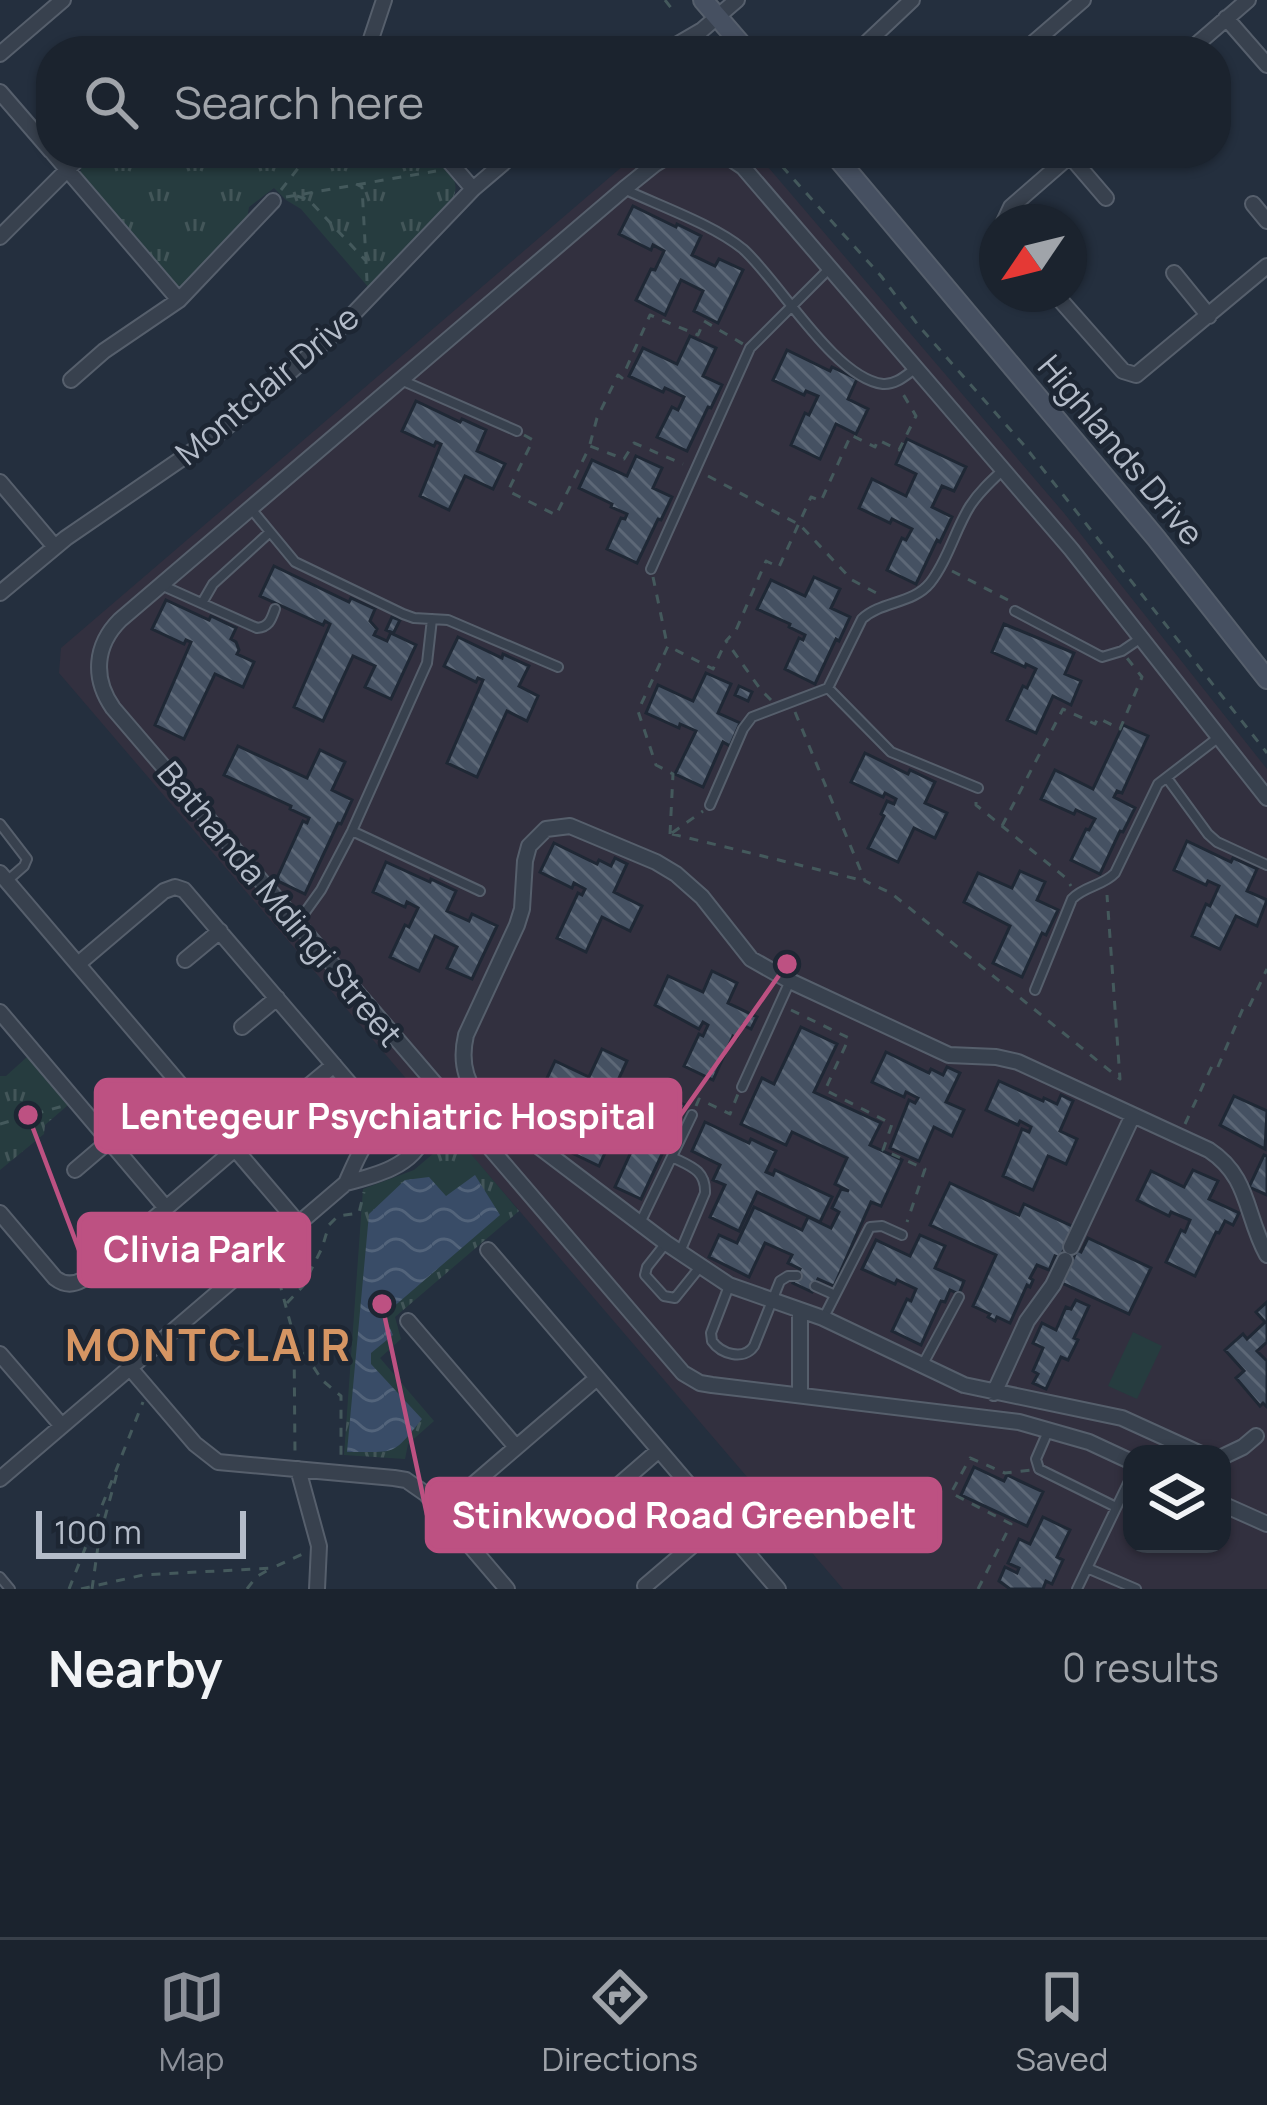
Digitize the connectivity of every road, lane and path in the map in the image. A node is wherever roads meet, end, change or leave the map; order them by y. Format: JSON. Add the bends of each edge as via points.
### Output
{"nodes":[{"id":1,"x":63,"y":0,"type":"edge"},
{"id":2,"x":384,"y":0,"type":"edge"},
{"id":3,"x":665,"y":0,"type":"edge"},
{"id":4,"x":703,"y":0,"type":"edge"},
{"id":5,"x":737,"y":0,"type":"edge"},
{"id":6,"x":912,"y":0,"type":"edge"},
{"id":7,"x":1083,"y":0,"type":"edge"},
{"id":8,"x":1248,"y":0,"type":"edge"},
{"id":9,"x":672,"y":9,"type":"dead end"},
{"id":10,"x":718,"y":17,"type":"junction"},
{"id":11,"x":1226,"y":18,"type":"junction"},
{"id":12,"x":372,"y":36,"type":"edge"},
{"id":13,"x":692,"y":36,"type":"edge"},
{"id":14,"x":734,"y":36,"type":"edge"},
{"id":15,"x":874,"y":36,"type":"edge"},
{"id":16,"x":1041,"y":36,"type":"edge"},
{"id":17,"x":1206,"y":36,"type":"edge"},
{"id":18,"x":0,"y":54,"type":"edge"},
{"id":19,"x":1267,"y":65,"type":"edge"},
{"id":20,"x":0,"y":92,"type":"edge"},
{"id":21,"x":36,"y":134,"type":"edge"},
{"id":22,"x":298,"y":168,"type":"edge"},
{"id":23,"x":442,"y":168,"type":"edge"},
{"id":24,"x":455,"y":168,"type":"edge"},
{"id":25,"x":498,"y":168,"type":"edge"},
{"id":26,"x":650,"y":168,"type":"edge"},
{"id":27,"x":744,"y":168,"type":"edge"},
{"id":28,"x":784,"y":168,"type":"edge"},
{"id":29,"x":846,"y":168,"type":"edge"},
{"id":30,"x":1055,"y":168,"type":"edge"},
{"id":31,"x":1082,"y":168,"type":"edge"},
{"id":32,"x":67,"y":170,"type":"joint"},
{"id":33,"x":356,"y":184,"type":"junction"},
{"id":34,"x":473,"y":189,"type":"junction"},
{"id":35,"x":624,"y":189,"type":"junction"},
{"id":36,"x":295,"y":195,"type":"junction"},
{"id":37,"x":1106,"y":198,"type":"dead end"},
{"id":38,"x":273,"y":201,"type":"junction"},
{"id":39,"x":1014,"y":204,"type":"edge"},
{"id":40,"x":1252,"y":204,"type":"dead end"},
{"id":41,"x":1267,"y":221,"type":"edge"},
{"id":42,"x":0,"y":237,"type":"edge"},
{"id":43,"x":366,"y":262,"type":"junction"},
{"id":44,"x":1267,"y":266,"type":"edge"},
{"id":45,"x":830,"y":268,"type":"junction"},
{"id":46,"x":1174,"y":273,"type":"dead end"},
{"id":47,"x":376,"y":291,"type":"junction"},
{"id":48,"x":178,"y":300,"type":"junction"},
{"id":49,"x":790,"y":306,"type":"junction"},
{"id":50,"x":1071,"y":312,"type":"edge"},
{"id":51,"x":1209,"y":316,"type":"junction"},
{"id":52,"x":751,"y":348,"type":"junction"},
{"id":53,"x":916,"y":368,"type":"junction"},
{"id":54,"x":71,"y":380,"type":"dead end"},
{"id":55,"x":401,"y":380,"type":"junction"},
{"id":56,"x":896,"y":383,"type":"junction"},
{"id":57,"x":517,"y":431,"type":"dead end"},
{"id":58,"x":590,"y":446,"type":"dead end"},
{"id":59,"x":1003,"y":470,"type":"junction"},
{"id":60,"x":0,"y":482,"type":"edge"},
{"id":61,"x":250,"y":508,"type":"junction"},
{"id":62,"x":270,"y":532,"type":"junction"},
{"id":63,"x":56,"y":547,"type":"junction"},
{"id":64,"x":941,"y":567,"type":"junction"},
{"id":65,"x":651,"y":569,"type":"joint"},
{"id":66,"x":161,"y":585,"type":"junction"},
{"id":67,"x":0,"y":593,"type":"edge"},
{"id":68,"x":202,"y":603,"type":"junction"},
{"id":69,"x":275,"y":609,"type":"dead end"},
{"id":70,"x":1015,"y":611,"type":"joint"},
{"id":71,"x":432,"y":619,"type":"junction"},
{"id":72,"x":1141,"y":638,"type":"junction"},
{"id":73,"x":726,"y":641,"type":"junction"},
{"id":74,"x":668,"y":646,"type":"junction"},
{"id":75,"x":1122,"y":651,"type":"junction"},
{"id":76,"x":558,"y":668,"type":"dead end"},
{"id":77,"x":1267,"y":679,"type":"edge"},
{"id":78,"x":829,"y":688,"type":"junction"},
{"id":79,"x":791,"y":703,"type":"junction"},
{"id":80,"x":779,"y":706,"type":"junction"},
{"id":81,"x":1219,"y":737,"type":"junction"},
{"id":82,"x":1267,"y":753,"type":"edge"},
{"id":83,"x":1167,"y":777,"type":"junction"},
{"id":84,"x":978,"y":788,"type":"joint"},
{"id":85,"x":1267,"y":798,"type":"edge"},
{"id":86,"x":710,"y":806,"type":"joint"},
{"id":87,"x":0,"y":824,"type":"edge"},
{"id":88,"x":1003,"y":826,"type":"junction"},
{"id":89,"x":352,"y":831,"type":"junction"},
{"id":90,"x":670,"y":834,"type":"junction"},
{"id":91,"x":1267,"y":865,"type":"edge"},
{"id":92,"x":2,"y":880,"type":"edge"},
{"id":93,"x":865,"y":881,"type":"junction"},
{"id":94,"x":1097,"y":884,"type":"junction"},
{"id":95,"x":480,"y":891,"type":"dead end"},
{"id":96,"x":1076,"y":894,"type":"junction"},
{"id":97,"x":297,"y":923,"type":"junction"},
{"id":98,"x":220,"y":931,"type":"junction"},
{"id":99,"x":185,"y":960,"type":"dead end"},
{"id":100,"x":78,"y":964,"type":"junction"},
{"id":101,"x":1267,"y":969,"type":"edge"},
{"id":102,"x":790,"y":981,"type":"junction"},
{"id":103,"x":1035,"y":990,"type":"dead end"},
{"id":104,"x":277,"y":998,"type":"junction"},
{"id":105,"x":780,"y":1005,"type":"junction"},
{"id":106,"x":0,"y":1012,"type":"edge"},
{"id":107,"x":242,"y":1027,"type":"dead end"},
{"id":108,"x":334,"y":1065,"type":"junction"},
{"id":109,"x":742,"y":1088,"type":"joint"},
{"id":110,"x":299,"y":1094,"type":"dead end"},
{"id":111,"x":69,"y":1104,"type":"dead end"},
{"id":112,"x":692,"y":1115,"type":"joint"},
{"id":113,"x":1133,"y":1115,"type":"junction"},
{"id":114,"x":0,"y":1124,"type":"edge"},
{"id":115,"x":385,"y":1125,"type":"junction"},
{"id":116,"x":1179,"y":1137,"type":"junction"},
{"id":117,"x":110,"y":1141,"type":"junction"},
{"id":118,"x":235,"y":1149,"type":"junction"},
{"id":119,"x":672,"y":1157,"type":"junction"},
{"id":120,"x":75,"y":1170,"type":"dead end"},
{"id":121,"x":363,"y":1179,"type":"junction"},
{"id":122,"x":346,"y":1183,"type":"junction"},
{"id":123,"x":166,"y":1208,"type":"junction"},
{"id":124,"x":0,"y":1213,"type":"edge"},
{"id":125,"x":640,"y":1222,"type":"junction"},
{"id":126,"x":298,"y":1224,"type":"junction"},
{"id":127,"x":902,"y":1235,"type":"joint"},
{"id":128,"x":666,"y":1244,"type":"junction"},
{"id":129,"x":488,"y":1250,"type":"dead end"},
{"id":130,"x":1266,"y":1251,"type":"edge"},
{"id":131,"x":680,"y":1252,"type":"junction"},
{"id":132,"x":262,"y":1255,"type":"junction"},
{"id":133,"x":700,"y":1267,"type":"junction"},
{"id":134,"x":796,"y":1276,"type":"dead end"},
{"id":135,"x":729,"y":1285,"type":"junction"},
{"id":136,"x":815,"y":1286,"type":"dead end"},
{"id":137,"x":835,"y":1295,"type":"junction"},
{"id":138,"x":959,"y":1297,"type":"dead end"},
{"id":139,"x":771,"y":1300,"type":"junction"},
{"id":140,"x":285,"y":1304,"type":"junction"},
{"id":141,"x":800,"y":1311,"type":"junction"},
{"id":142,"x":823,"y":1318,"type":"junction"},
{"id":143,"x":409,"y":1321,"type":"dead end"},
{"id":144,"x":294,"y":1337,"type":"junction"},
{"id":145,"x":0,"y":1354,"type":"edge"},
{"id":146,"x":922,"y":1365,"type":"junction"},
{"id":147,"x":130,"y":1368,"type":"junction"},
{"id":148,"x":597,"y":1378,"type":"junction"},
{"id":149,"x":148,"y":1390,"type":"junction"},
{"id":150,"x":994,"y":1393,"type":"junction"},
{"id":151,"x":800,"y":1395,"type":"junction"},
{"id":152,"x":62,"y":1426,"type":"junction"},
{"id":153,"x":1049,"y":1429,"type":"junction"},
{"id":154,"x":1256,"y":1436,"type":"dead end"},
{"id":155,"x":1181,"y":1445,"type":"edge"},
{"id":156,"x":125,"y":1447,"type":"junction"},
{"id":157,"x":516,"y":1447,"type":"junction"},
{"id":158,"x":659,"y":1450,"type":"junction"},
{"id":159,"x":1231,"y":1453,"type":"edge"},
{"id":160,"x":1123,"y":1458,"type":"edge"},
{"id":161,"x":1039,"y":1468,"type":"junction"},
{"id":162,"x":298,"y":1469,"type":"junction"},
{"id":163,"x":340,"y":1474,"type":"junction"},
{"id":164,"x":0,"y":1479,"type":"edge"},
{"id":165,"x":1123,"y":1493,"type":"edge"},
{"id":166,"x":1116,"y":1507,"type":"junction"},
{"id":167,"x":1231,"y":1508,"type":"edge"},
{"id":168,"x":440,"y":1511,"type":"junction"},
{"id":169,"x":584,"y":1515,"type":"dead end"},
{"id":170,"x":721,"y":1522,"type":"junction"},
{"id":171,"x":1267,"y":1524,"type":"edge"},
{"id":172,"x":320,"y":1546,"type":"junction"},
{"id":173,"x":272,"y":1568,"type":"junction"},
{"id":174,"x":1087,"y":1568,"type":"junction"},
{"id":175,"x":0,"y":1577,"type":"edge"},
{"id":176,"x":645,"y":1586,"type":"edge"},
{"id":177,"x":92,"y":1588,"type":"edge"},
{"id":178,"x":10,"y":1589,"type":"edge"},
{"id":179,"x":69,"y":1589,"type":"edge"},
{"id":180,"x":81,"y":1589,"type":"edge"},
{"id":181,"x":247,"y":1589,"type":"edge"},
{"id":182,"x":317,"y":1589,"type":"edge"},
{"id":183,"x":507,"y":1589,"type":"edge"},
{"id":184,"x":778,"y":1589,"type":"edge"},
{"id":185,"x":978,"y":1589,"type":"edge"},
{"id":186,"x":1077,"y":1589,"type":"edge"},
{"id":187,"x":1136,"y":1589,"type":"edge"}],
"edges":[{"from":1,"to":18,"type":"street"},
{"from":2,"to":12,"type":"street"},
{"from":3,"to":9,"type":"path"},
{"from":4,"to":10,"type":"main road"},
{"from":5,"to":10,"type":"street"},
{"from":6,"to":15,"type":"street"},
{"from":7,"to":16,"type":"street"},
{"from":8,"to":11,"type":"street"},
{"from":10,"to":13,"type":"street"},
{"from":10,"to":14,"type":"main road"},
{"from":11,"to":17,"type":"street"},
{"from":11,"to":19,"type":"street"},
{"from":20,"to":21,"type":"street"},
{"from":22,"to":38,"type":"path"},
{"from":23,"to":33,"type":"path"},
{"from":24,"to":34,"type":"street"},
{"from":25,"to":34,"type":"street","name":"Montclair Drive"},
{"from":26,"to":35,"type":"street","name":"Bathanda Mdingi Street"},
{"from":27,"to":45,"type":"street"},
{"from":28,"to":82,"type":"path","via":[[1023,444]]},
{"from":29,"to":77,"type":"main road","name":"Highlands Drive"},
{"from":30,"to":39,"type":"street"},
{"from":31,"to":37,"type":"street"},
{"from":32,"to":42,"type":"street"},
{"from":32,"to":48,"type":"street"},
{"from":33,"to":36,"type":"path"},
{"from":33,"to":43,"type":"path"},
{"from":34,"to":47,"type":"street","name":"Montclair Drive"},
{"from":35,"to":49,"type":"lane","via":[[728,238]]},
{"from":35,"to":55,"type":"street","name":"Bathanda Mdingi Street"},
{"from":36,"to":38,"type":"path"},
{"from":36,"to":43,"type":"path"},
{"from":38,"to":48,"type":"street"},
{"from":40,"to":41,"type":"street"},
{"from":43,"to":47,"type":"path","via":[[367,284]]},
{"from":44,"to":51,"type":"street"},
{"from":45,"to":49,"type":"lane"},
{"from":45,"to":53,"type":"street"},
{"from":46,"to":51,"type":"street"},
{"from":47,"to":63,"type":"street","name":"Montclair Drive","via":[[222,431]]},
{"from":48,"to":54,"type":"street"},
{"from":49,"to":52,"type":"lane"},
{"from":49,"to":56,"type":"lane","via":[[858,374]]},
{"from":50,"to":51,"type":"street","via":[[1131,374]]},
{"from":52,"to":58,"type":"path","via":[[704,321],[698,335],[650,316]]},
{"from":52,"to":65,"type":"lane"},
{"from":53,"to":56,"type":"lane"},
{"from":53,"to":59,"type":"street"},
{"from":55,"to":57,"type":"lane"},
{"from":55,"to":61,"type":"street","name":"Bathanda Mdingi Street"},
{"from":56,"to":73,"type":"path","via":[[916,416],[899,450],[851,435],[821,501],[811,497],[779,567],[766,561]]},
{"from":59,"to":64,"type":"lane","via":[[973,500]]},
{"from":59,"to":72,"type":"street"},
{"from":60,"to":63,"type":"street"},
{"from":61,"to":62,"type":"lane"},
{"from":61,"to":66,"type":"street","name":"Bathanda Mdingi Street"},
{"from":62,"to":68,"type":"lane"},
{"from":62,"to":71,"type":"lane","via":[[301,566],[403,614]]},
{"from":63,"to":67,"type":"street","name":"Montclair Drive"},
{"from":64,"to":70,"type":"path"},
{"from":64,"to":78,"type":"lane","via":[[917,595],[862,619]]},
{"from":65,"to":74,"type":"path"},
{"from":66,"to":68,"type":"lane"},
{"from":66,"to":97,"type":"street","name":"Bathanda Mdingi Street","via":[[106,637],[102,689]]},
{"from":68,"to":69,"type":"lane","via":[[257,628]]},
{"from":70,"to":75,"type":"lane","via":[[1102,657]]},
{"from":71,"to":76,"type":"lane"},
{"from":71,"to":89,"type":"lane","via":[[427,663]]},
{"from":72,"to":75,"type":"lane"},
{"from":72,"to":81,"type":"street"},
{"from":73,"to":74,"type":"path","via":[[713,668]]},
{"from":73,"to":80,"type":"path"},
{"from":74,"to":90,"type":"path","via":[[638,711],[656,765],[673,774]]},
{"from":75,"to":88,"type":"path","via":[[1142,677],[1120,729],[1063,709]]},
{"from":78,"to":79,"type":"lane"},
{"from":78,"to":84,"type":"lane","via":[[892,752]]},
{"from":79,"to":80,"type":"lane"},
{"from":79,"to":93,"type":"path"},
{"from":80,"to":86,"type":"lane","via":[[743,729]]},
{"from":81,"to":83,"type":"lane"},
{"from":81,"to":85,"type":"street"},
{"from":83,"to":91,"type":"lane","via":[[1217,842]]},
{"from":83,"to":94,"type":"lane","via":[[1122,862]]},
{"from":84,"to":88,"type":"path","via":[[976,805]]},
{"from":86,"to":90,"type":"path"},
{"from":87,"to":92,"type":"lane","via":[[27,859]]},
{"from":88,"to":96,"type":"path"},
{"from":89,"to":95,"type":"lane"},
{"from":89,"to":97,"type":"lane"},
{"from":90,"to":93,"type":"path"},
{"from":92,"to":100,"type":"street"},
{"from":93,"to":94,"type":"path","via":[[891,892],[1120,1079],[1106,894]]},
{"from":94,"to":96,"type":"lane"},
{"from":96,"to":103,"type":"lane"},
{"from":97,"to":151,"type":"street","name":"Bathanda Mdingi Street","via":[[683,1373],[700,1383]]},
{"from":98,"to":99,"type":"street"},
{"from":98,"to":100,"type":"street","via":[[184,890],[169,888]]},
{"from":98,"to":104,"type":"street"},
{"from":100,"to":118,"type":"street"},
{"from":101,"to":116,"type":"path"},
{"from":102,"to":105,"type":"lane"},
{"from":102,"to":113,"type":"street","via":[[949,1055],[1018,1062]]},
{"from":102,"to":125,"type":"street","via":[[751,959],[688,882],[656,862],[569,826],[546,829],[529,846],[522,909],[466,1036],[465,1074],[488,1108]]},
{"from":104,"to":107,"type":"street"},
{"from":104,"to":108,"type":"street"},
{"from":105,"to":109,"type":"lane"},
{"from":105,"to":127,"type":"path","via":[[849,1038],[825,1090],[892,1124],[883,1150],[925,1169]]},
{"from":106,"to":117,"type":"street"},
{"from":108,"to":110,"type":"street"},
{"from":108,"to":115,"type":"street"},
{"from":109,"to":112,"type":"path","via":[[730,1114],[699,1099]]},
{"from":111,"to":114,"type":"path"},
{"from":112,"to":119,"type":"lane"},
{"from":113,"to":116,"type":"street"},
{"from":113,"to":150,"type":"street"},
{"from":115,"to":121,"type":"street","via":[[413,1118],[423,1141],[404,1161]]},
{"from":115,"to":122,"type":"street"},
{"from":116,"to":130,"type":"street","via":[[1233,1170]]},
{"from":117,"to":120,"type":"street"},
{"from":117,"to":123,"type":"street"},
{"from":118,"to":123,"type":"street"},
{"from":118,"to":126,"type":"street"},
{"from":119,"to":125,"type":"lane"},
{"from":119,"to":131,"type":"lane","via":[[696,1168],[705,1183]]},
{"from":121,"to":122,"type":"street"},
{"from":121,"to":140,"type":"path","via":[[359,1214],[329,1225],[303,1286]]},
{"from":122,"to":126,"type":"street"},
{"from":123,"to":124,"type":"street","via":[[68,1284]]},
{"from":125,"to":128,"type":"street"},
{"from":126,"to":132,"type":"street"},
{"from":127,"to":137,"type":"lane","via":[[870,1227]]},
{"from":128,"to":131,"type":"street"},
{"from":128,"to":133,"type":"lane","via":[[645,1275],[664,1296],[675,1298]]},
{"from":129,"to":148,"type":"street"},
{"from":131,"to":133,"type":"street"},
{"from":132,"to":140,"type":"path"},
{"from":132,"to":147,"type":"street"},
{"from":133,"to":135,"type":"street"},
{"from":134,"to":139,"type":"lane","via":[[784,1277]]},
{"from":135,"to":139,"type":"street"},
{"from":135,"to":139,"type":"lane","via":[[711,1333],[721,1349],[750,1352]]},
{"from":136,"to":137,"type":"lane"},
{"from":137,"to":142,"type":"lane"},
{"from":138,"to":146,"type":"lane"},
{"from":139,"to":141,"type":"street"},
{"from":140,"to":144,"type":"path"},
{"from":141,"to":142,"type":"street"},
{"from":141,"to":151,"type":"street"},
{"from":142,"to":146,"type":"street"},
{"from":143,"to":157,"type":"street"},
{"from":144,"to":162,"type":"path"},
{"from":144,"to":163,"type":"path","via":[[341,1396]]},
{"from":145,"to":152,"type":"street"},
{"from":146,"to":150,"type":"street"},
{"from":147,"to":149,"type":"street"},
{"from":147,"to":152,"type":"street"},
{"from":148,"to":157,"type":"street"},
{"from":148,"to":158,"type":"street"},
{"from":149,"to":156,"type":"path"},
{"from":149,"to":162,"type":"street","via":[[218,1462]]},
{"from":150,"to":155,"type":"street","via":[[1122,1418]]},
{"from":151,"to":153,"type":"street","name":"Bathanda Mdingi Street"},
{"from":152,"to":164,"type":"street"},
{"from":153,"to":160,"type":"street","name":"Bathanda Mdingi Street"},
{"from":153,"to":161,"type":"lane"},
{"from":154,"to":159,"type":"street"},
{"from":156,"to":177,"type":"path"},
{"from":156,"to":179,"type":"path"},
{"from":157,"to":168,"type":"street"},
{"from":158,"to":169,"type":"street"},
{"from":158,"to":170,"type":"street"},
{"from":161,"to":166,"type":"lane"},
{"from":161,"to":185,"type":"path","via":[[1005,1473],[970,1458],[951,1493],[1011,1524]]},
{"from":162,"to":163,"type":"street"},
{"from":162,"to":172,"type":"street"},
{"from":163,"to":168,"type":"street","via":[[406,1480]]},
{"from":165,"to":166,"type":"lane"},
{"from":166,"to":174,"type":"lane"},
{"from":167,"to":171,"type":"street"},
{"from":168,"to":183,"type":"street"},
{"from":170,"to":176,"type":"street"},
{"from":170,"to":184,"type":"street"},
{"from":172,"to":173,"type":"path"},
{"from":172,"to":182,"type":"street"},
{"from":173,"to":177,"type":"path","via":[[143,1575]]},
{"from":173,"to":181,"type":"path"},
{"from":174,"to":186,"type":"lane"},
{"from":174,"to":187,"type":"lane"},
{"from":175,"to":178,"type":"lane"},
{"from":177,"to":180,"type":"path"}]}
